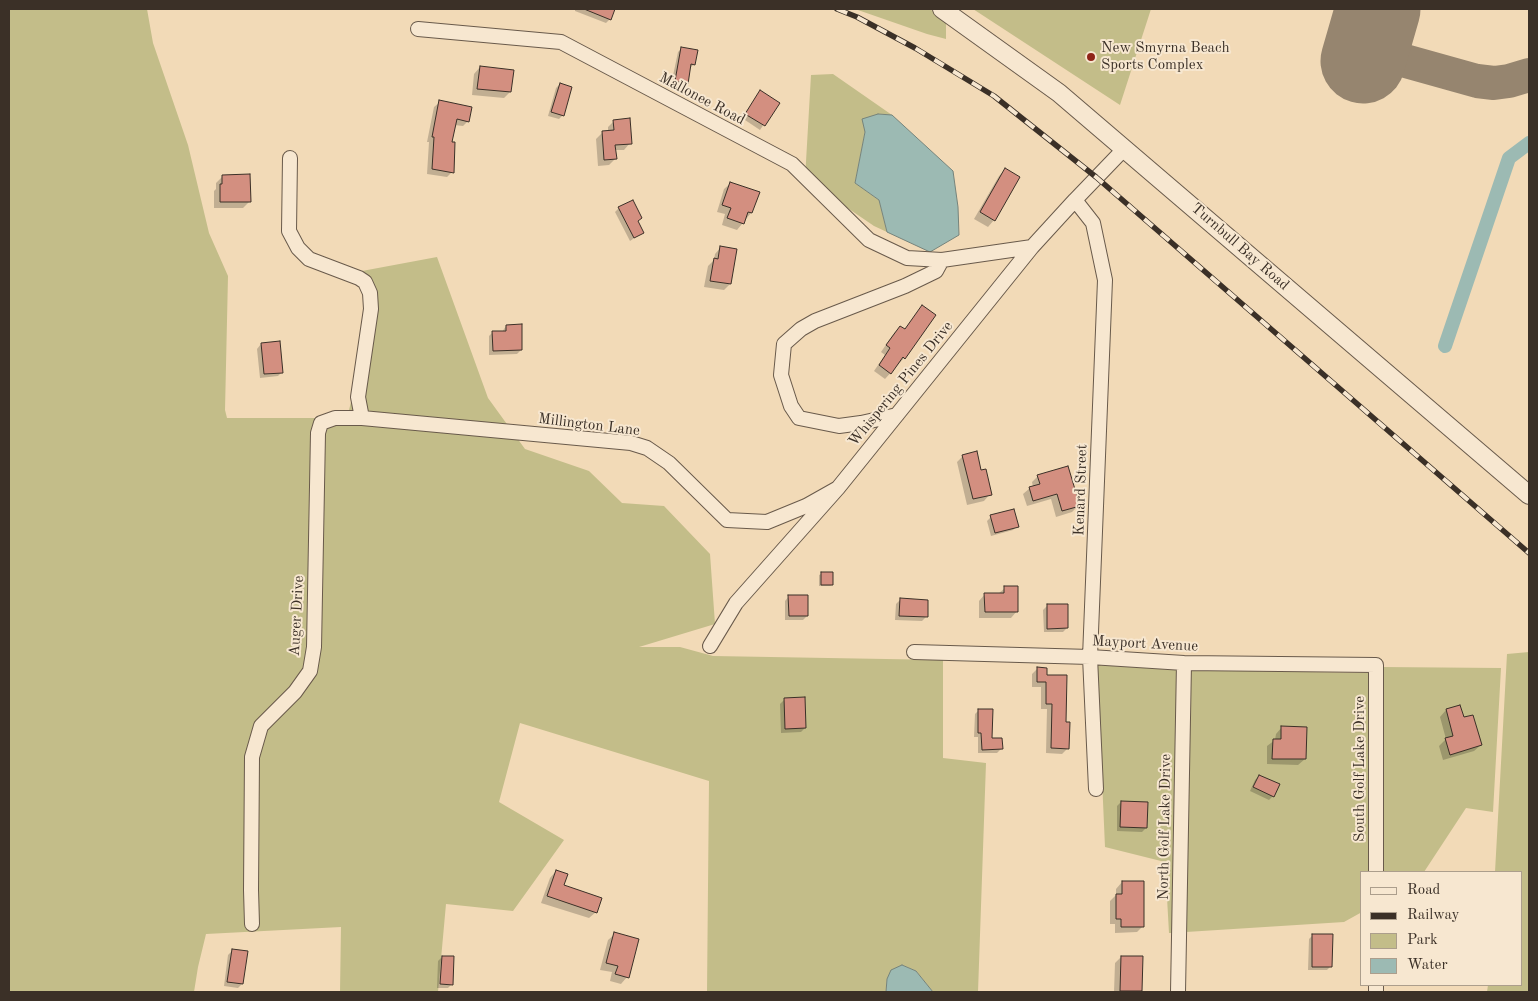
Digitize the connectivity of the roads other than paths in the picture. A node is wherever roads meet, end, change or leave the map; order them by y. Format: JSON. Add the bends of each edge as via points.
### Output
{"nodes":[{"id":1,"x":942,"y":9,"type":"edge"},
{"id":2,"x":418,"y":30,"type":"dead end"},
{"id":3,"x":1125,"y":148,"type":"junction"},
{"id":4,"x":290,"y":158,"type":"dead end"},
{"id":5,"x":1075,"y":200,"type":"junction"},
{"id":6,"x":1032,"y":247,"type":"junction"},
{"id":7,"x":942,"y":260,"type":"junction"},
{"id":8,"x":897,"y":415,"type":"junction"},
{"id":9,"x":362,"y":418,"type":"junction"},
{"id":10,"x":838,"y":488,"type":"junction"},
{"id":11,"x":1529,"y":495,"type":"edge"},
{"id":12,"x":710,"y":646,"type":"dead end"},
{"id":13,"x":914,"y":652,"type":"dead end"},
{"id":14,"x":1090,"y":657,"type":"junction"},
{"id":15,"x":1184,"y":663,"type":"junction"},
{"id":16,"x":1376,"y":665,"type":"joint"},
{"id":17,"x":1096,"y":789,"type":"dead end"},
{"id":18,"x":1376,"y":871,"type":"edge"},
{"id":19,"x":252,"y":924,"type":"dead end"},
{"id":20,"x":1178,"y":992,"type":"edge"}],
"edges":[{"from":1,"to":3,"type":"street","name":"Turnbull Bay Road","via":[[1059,93]]},
{"from":2,"to":7,"type":"street","name":"Mallonee Road","via":[[561,42],[792,164],[869,240],[906,258]]},
{"from":3,"to":5,"type":"street","name":"Whispering Pines Drive"},
{"from":3,"to":11,"type":"street","name":"Turnbull Bay Road"},
{"from":4,"to":9,"type":"street","via":[[289,231],[298,248],[309,259],[359,278],[370,293],[358,397]]},
{"from":5,"to":6,"type":"street","name":"Whispering Pines Drive"},
{"from":5,"to":14,"type":"street","name":"Kenard Street","via":[[1093,223],[1105,280]]},
{"from":6,"to":7,"type":"street","name":"Mallonee Road"},
{"from":6,"to":8,"type":"street","name":"Whispering Pines Drive"},
{"from":7,"to":8,"type":"street","via":[[936,271],[800,328],[784,344],[781,375],[790,406],[799,418],[839,426]]},
{"from":8,"to":10,"type":"street","name":"Whispering Pines Drive"},
{"from":9,"to":10,"type":"street","name":"Millington Lane","via":[[647,448],[669,464],[727,520],[766,522],[806,506]]},
{"from":9,"to":19,"type":"street","name":"Auger Drive","via":[[335,418],[321,423],[318,433],[314,647],[310,671],[296,692],[261,726],[252,757]]},
{"from":10,"to":12,"type":"street","name":"Whispering Pines Drive","via":[[736,603]]},
{"from":13,"to":14,"type":"street","name":"Mayport Avenue"},
{"from":14,"to":15,"type":"street","name":"Mayport Avenue"},
{"from":14,"to":17,"type":"street","name":"Kenard Street"},
{"from":15,"to":16,"type":"street","name":"Mayport Avenue"},
{"from":15,"to":20,"type":"street","name":"North Golf Lake Drive"},
{"from":16,"to":18,"type":"street","name":"South Golf Lake Drive"}]}
